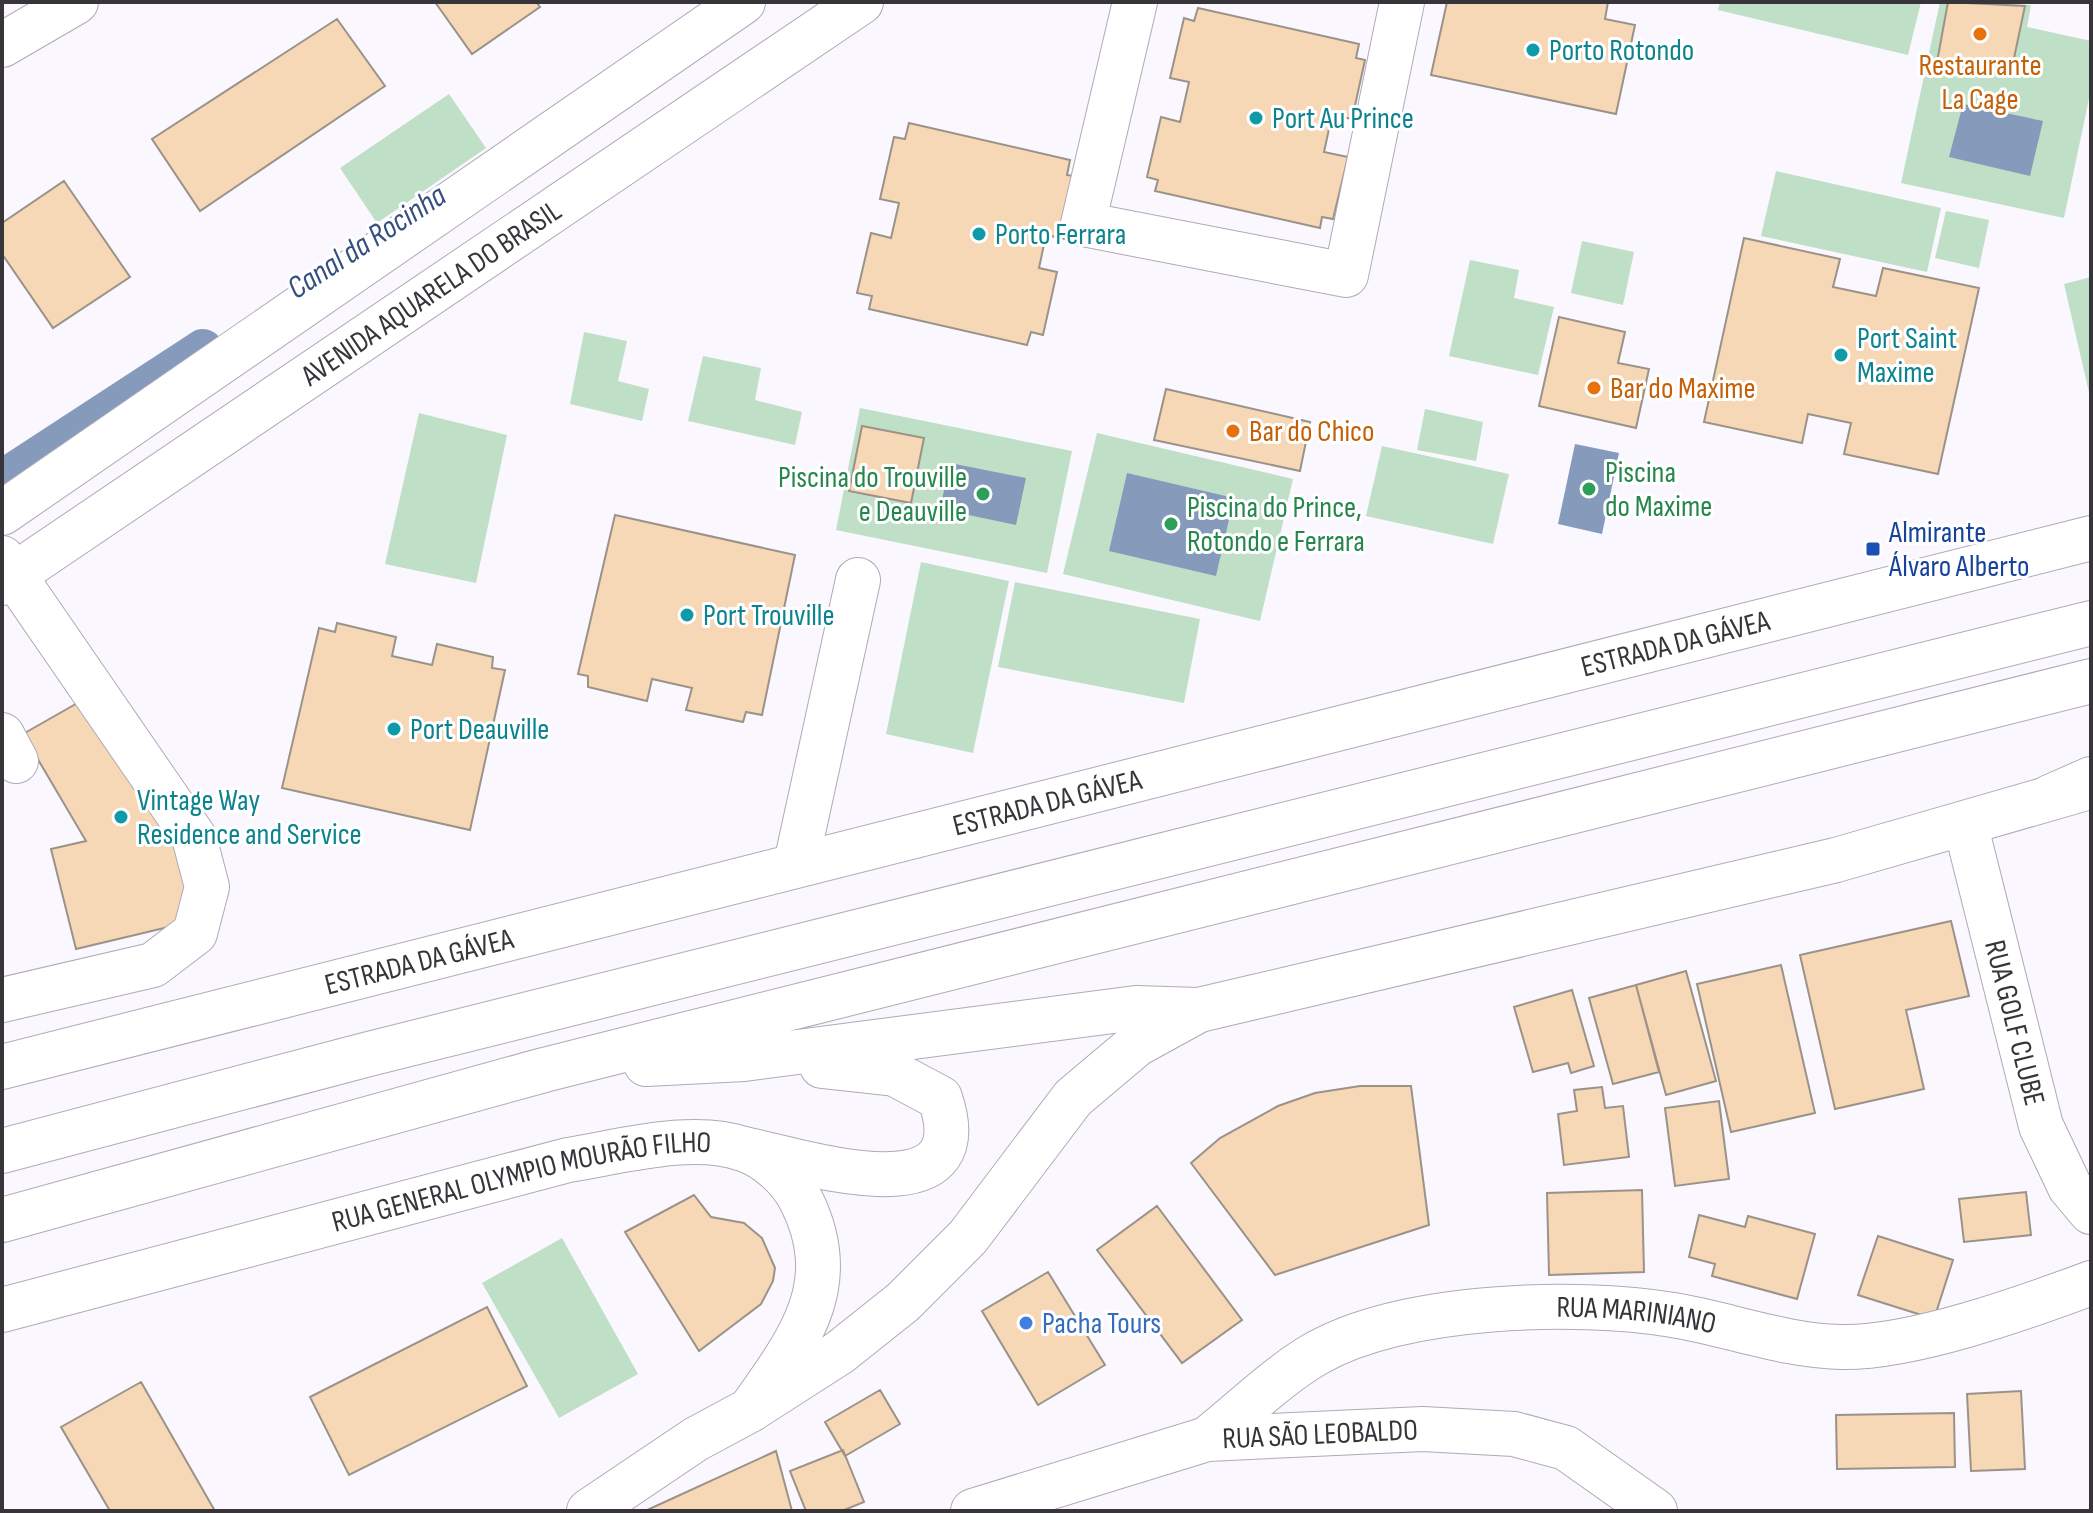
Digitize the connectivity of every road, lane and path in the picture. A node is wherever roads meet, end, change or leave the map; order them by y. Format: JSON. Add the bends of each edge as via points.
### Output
{"nodes":[{"id":1,"x":76,"y":2,"type":"edge"},
{"id":2,"x":743,"y":2,"type":"edge"},
{"id":3,"x":861,"y":2,"type":"edge"},
{"id":4,"x":1135,"y":2,"type":"edge"},
{"id":5,"x":1402,"y":2,"type":"edge"},
{"id":6,"x":2,"y":45,"type":"edge"},
{"id":7,"x":2,"y":513,"type":"edge"},
{"id":8,"x":2091,"y":538,"type":"edge"},
{"id":9,"x":6,"y":572,"type":"edge"},
{"id":10,"x":858,"y":580,"type":"dead end"},
{"id":11,"x":2091,"y":612,"type":"edge"},
{"id":12,"x":2091,"y":623,"type":"edge"},
{"id":13,"x":2032,"y":638,"type":"junction"},
{"id":14,"x":2091,"y":681,"type":"edge"},
{"id":15,"x":2091,"y":779,"type":"edge"},
{"id":16,"x":2091,"y":787,"type":"edge"},
{"id":17,"x":2050,"y":797,"type":"junction"},
{"id":18,"x":1965,"y":823,"type":"junction"},
{"id":19,"x":796,"y":864,"type":"junction"},
{"id":20,"x":2,"y":1000,"type":"edge"},
{"id":21,"x":1199,"y":1010,"type":"junction"},
{"id":22,"x":744,"y":1059,"type":"junction"},
{"id":23,"x":2,"y":1067,"type":"edge"},
{"id":24,"x":544,"y":1070,"type":"junction"},
{"id":25,"x":744,"y":1149,"type":"junction"},
{"id":26,"x":2,"y":1151,"type":"edge"},
{"id":27,"x":2091,"y":1212,"type":"edge"},
{"id":28,"x":2,"y":1220,"type":"edge"},
{"id":29,"x":2091,"y":1283,"type":"edge"},
{"id":30,"x":2,"y":1310,"type":"edge"},
{"id":31,"x":750,"y":1410,"type":"junction"},
{"id":32,"x":1207,"y":1439,"type":"junction"},
{"id":33,"x":589,"y":1511,"type":"edge"},
{"id":34,"x":973,"y":1511,"type":"edge"},
{"id":35,"x":1655,"y":1511,"type":"edge"}],
"edges":[{"from":1,"to":6,"type":"main road"},
{"from":2,"to":7,"type":"main road","name":"AVENIDA AQUARELA DO BRASIL"},
{"from":3,"to":9,"type":"main road","name":"AVENIDA AQUARELA DO BRASIL"},
{"from":4,"to":5,"type":"main road","via":[[1083,224],[1346,275]]},
{"from":8,"to":19,"type":"main road","name":"ESTRADA DA GÁVEA"},
{"from":9,"to":20,"type":"main road","via":[[194,837],[207,887],[195,933],[153,965]]},
{"from":10,"to":19,"type":"main road"},
{"from":11,"to":13,"type":"main road"},
{"from":12,"to":13,"type":"main road"},
{"from":13,"to":26,"type":"main road","via":[[365,1055]]},
{"from":14,"to":24,"type":"main road"},
{"from":15,"to":17,"type":"main road"},
{"from":16,"to":17,"type":"main road"},
{"from":17,"to":18,"type":"main road"},
{"from":18,"to":21,"type":"main road","via":[[1836,860]]},
{"from":18,"to":27,"type":"main road","name":"RUA GOLF CLUBE","via":[[2041,1126],[2070,1187]]},
{"from":19,"to":23,"type":"main road","name":"ESTRADA DA GÁVEA"},
{"from":21,"to":22,"type":"main road","via":[[1136,1008]]},
{"from":21,"to":31,"type":"main road","via":[[1137,1044],[1073,1098],[968,1237],[903,1302],[839,1353]]},
{"from":22,"to":24,"type":"main road"},
{"from":22,"to":25,"type":"main road","via":[[895,1074],[940,1098],[949,1135],[942,1155],[922,1172],[861,1174]]},
{"from":24,"to":28,"type":"main road"},
{"from":25,"to":30,"type":"main road","name":"RUA GENERAL OLYMPIO MOURÃO FILHO","via":[[664,1144],[568,1160]]},
{"from":25,"to":31,"type":"main road","name":"RUA GENERAL OLYMPIO MOURÃO FILHO","via":[[794,1186],[821,1255],[809,1312],[794,1348]]},
{"from":29,"to":32,"type":"main road","name":"RUA MARINIANO","via":[[1904,1341],[1839,1347],[1668,1314],[1607,1308],[1426,1318],[1372,1329],[1316,1354]]},
{"from":31,"to":33,"type":"main road","via":[[696,1439]]},
{"from":32,"to":34,"type":"main road","name":"RUA SÃO LEOBALDO"},
{"from":32,"to":35,"type":"main road","name":"RUA SÃO LEOBALDO","via":[[1423,1429],[1514,1434],[1566,1448]]}]}
